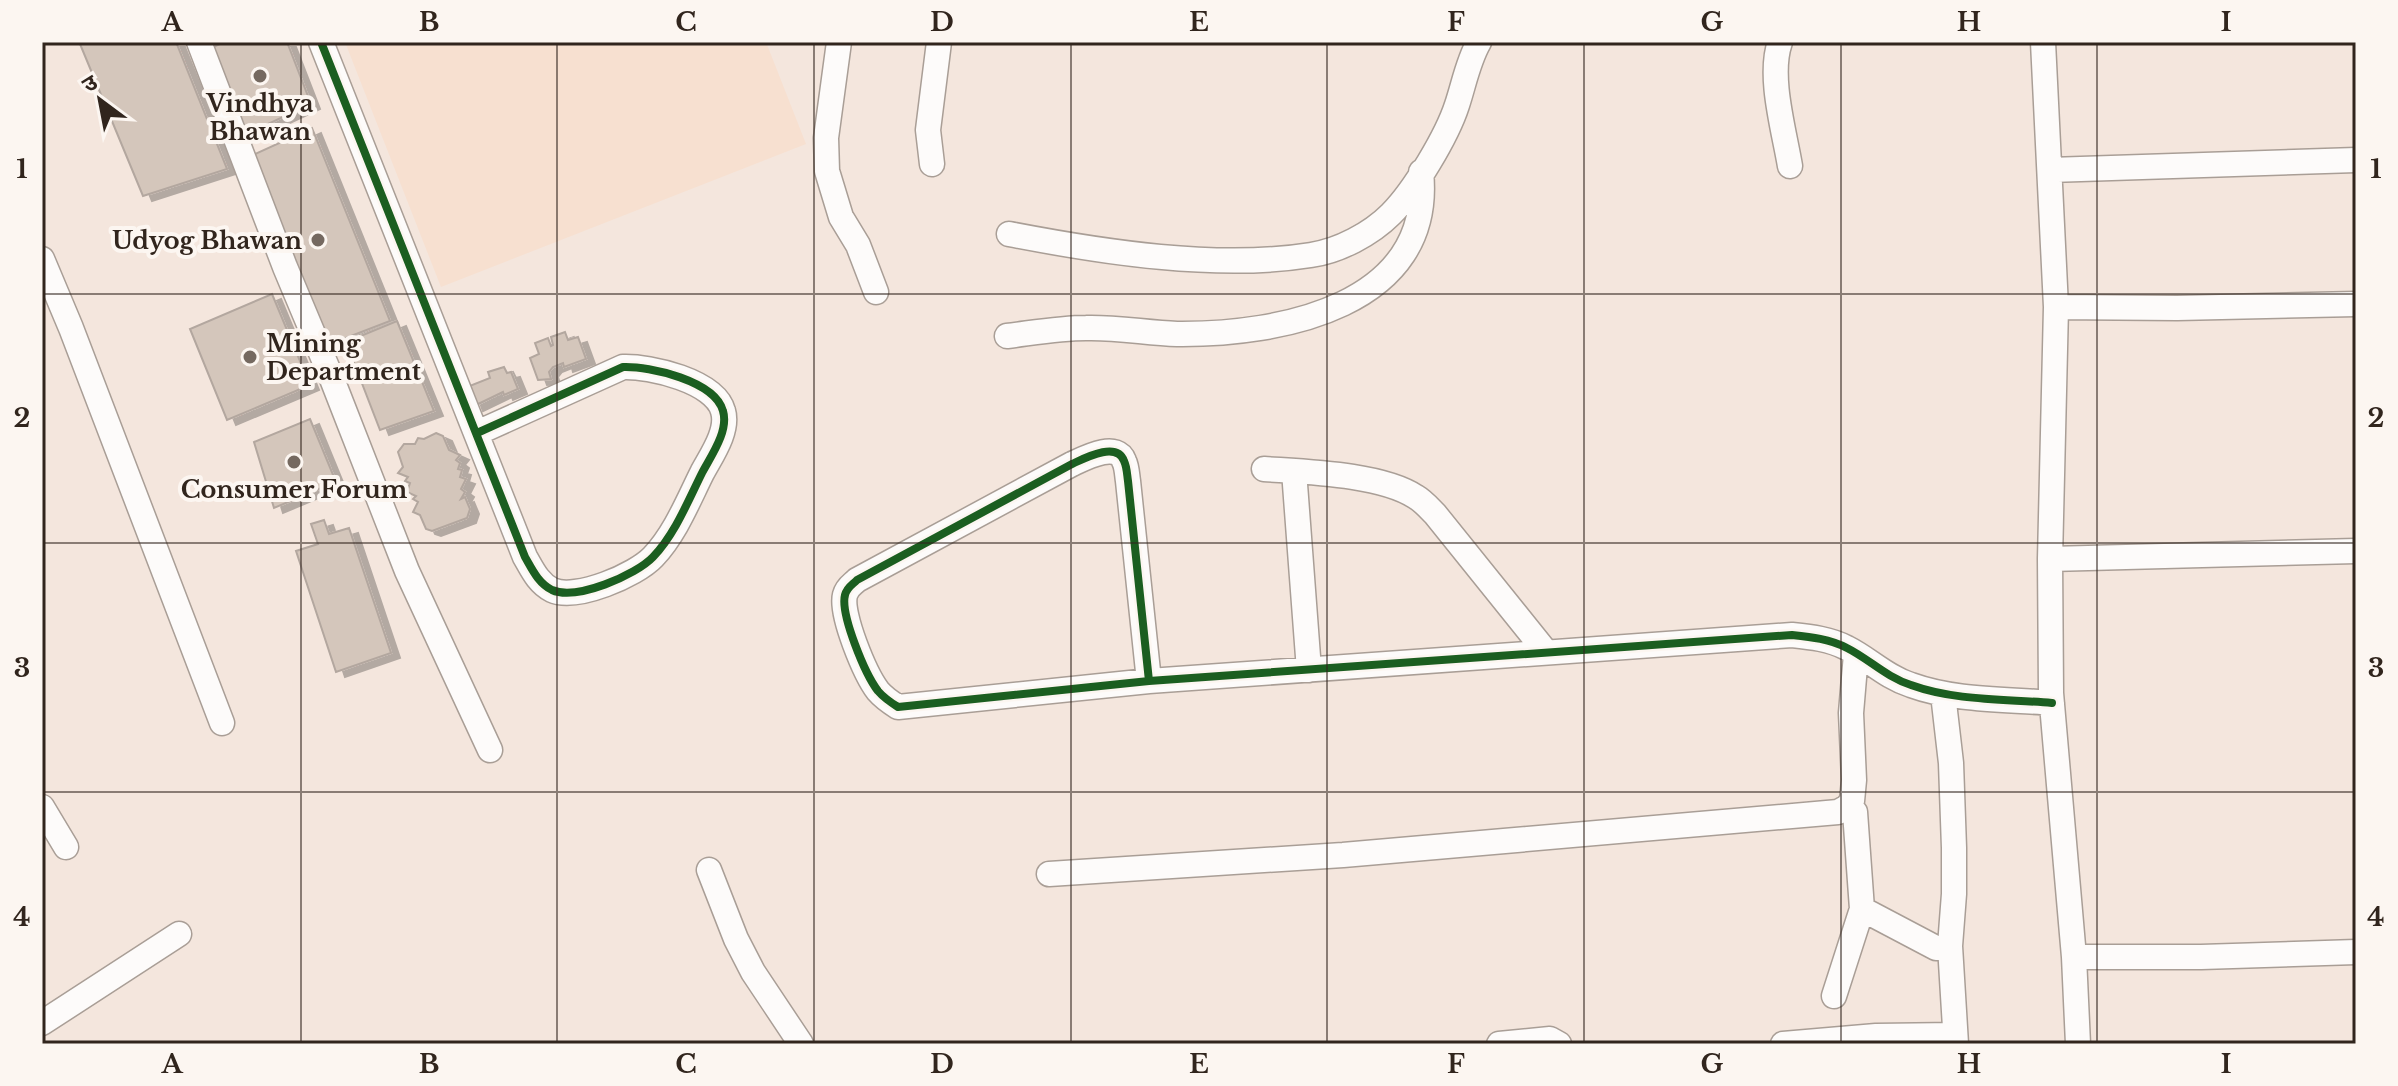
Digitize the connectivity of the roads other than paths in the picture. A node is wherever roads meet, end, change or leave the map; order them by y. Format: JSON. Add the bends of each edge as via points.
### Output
{"nodes":[{"id":1,"x":199,"y":42,"type":"edge"},
{"id":2,"x":321,"y":42,"type":"edge"},
{"id":3,"x":839,"y":42,"type":"edge"},
{"id":4,"x":939,"y":42,"type":"edge"},
{"id":5,"x":1479,"y":42,"type":"edge"},
{"id":6,"x":1780,"y":42,"type":"edge"},
{"id":7,"x":2043,"y":42,"type":"edge"},
{"id":8,"x":2356,"y":160,"type":"edge"},
{"id":9,"x":932,"y":164,"type":"dead end"},
{"id":10,"x":1790,"y":166,"type":"dead end"},
{"id":11,"x":2050,"y":170,"type":"junction"},
{"id":12,"x":1421,"y":172,"type":"junction"},
{"id":13,"x":1009,"y":234,"type":"dead end"},
{"id":14,"x":42,"y":259,"type":"edge"},
{"id":15,"x":876,"y":292,"type":"dead end"},
{"id":16,"x":2356,"y":304,"type":"edge"},
{"id":17,"x":2056,"y":307,"type":"junction"},
{"id":18,"x":1007,"y":336,"type":"dead end"},
{"id":19,"x":477,"y":433,"type":"junction"},
{"id":20,"x":1264,"y":469,"type":"dead end"},
{"id":21,"x":1294,"y":471,"type":"junction"},
{"id":22,"x":2356,"y":551,"type":"edge"},
{"id":23,"x":2050,"y":559,"type":"junction"},
{"id":24,"x":1546,"y":652,"type":"junction"},
{"id":25,"x":1856,"y":654,"type":"junction"},
{"id":26,"x":1309,"y":670,"type":"junction"},
{"id":27,"x":1149,"y":681,"type":"junction"},
{"id":28,"x":1943,"y":694,"type":"junction"},
{"id":29,"x":2052,"y":703,"type":"junction"},
{"id":30,"x":222,"y":723,"type":"dead end"},
{"id":31,"x":490,"y":750,"type":"dead end"},
{"id":32,"x":42,"y":807,"type":"edge"},
{"id":33,"x":1855,"y":812,"type":"dead end"},
{"id":34,"x":66,"y":847,"type":"dead end"},
{"id":35,"x":709,"y":870,"type":"dead end"},
{"id":36,"x":1049,"y":874,"type":"dead end"},
{"id":37,"x":1862,"y":909,"type":"junction"},
{"id":38,"x":179,"y":934,"type":"dead end"},
{"id":39,"x":1950,"y":946,"type":"junction"},
{"id":40,"x":2356,"y":952,"type":"edge"},
{"id":41,"x":2074,"y":957,"type":"junction"},
{"id":42,"x":1834,"y":996,"type":"dead end"},
{"id":43,"x":42,"y":1023,"type":"edge"},
{"id":44,"x":1955,"y":1039,"type":"edge"},
{"id":45,"x":801,"y":1044,"type":"edge"},
{"id":46,"x":1499,"y":1044,"type":"edge"},
{"id":47,"x":1559,"y":1044,"type":"edge"},
{"id":48,"x":1783,"y":1044,"type":"edge"},
{"id":49,"x":2078,"y":1044,"type":"edge"}],
"edges":[{"from":1,"to":31,"type":"street","via":[[407,571]]},
{"from":2,"to":19,"type":"street"},
{"from":3,"to":15,"type":"street","via":[[826,138],[827,171],[841,217]]},
{"from":4,"to":9,"type":"street","via":[[928,130]]},
{"from":5,"to":12,"type":"street","via":[[1456,108]]},
{"from":6,"to":10,"type":"street","via":[[1776,75]]},
{"from":7,"to":11,"type":"street"},
{"from":8,"to":11,"type":"street"},
{"from":11,"to":17,"type":"street"},
{"from":12,"to":13,"type":"street","via":[[1392,214],[1338,248],[1312,255],[1236,261],[1093,250]]},
{"from":12,"to":18,"type":"street","via":[[1421,216],[1411,243],[1389,274],[1334,309],[1259,328],[1177,334],[1081,327]]},
{"from":14,"to":30,"type":"street"},
{"from":16,"to":17,"type":"street"},
{"from":17,"to":23,"type":"street"},
{"from":19,"to":19,"type":"street","via":[[537,578],[552,590],[568,592],[626,575],[653,557],[713,452],[725,415],[715,395],[702,387],[661,371],[623,367]]},
{"from":20,"to":21,"type":"street"},
{"from":21,"to":24,"type":"street","via":[[1392,486],[1417,497]]},
{"from":21,"to":26,"type":"street"},
{"from":22,"to":23,"type":"street"},
{"from":23,"to":29,"type":"street"},
{"from":24,"to":25,"type":"street","via":[[1792,635],[1822,638]]},
{"from":24,"to":26,"type":"street"},
{"from":25,"to":28,"type":"street","via":[[1907,684]]},
{"from":25,"to":36,"type":"street","via":[[1852,801],[1838,812],[1358,854]]},
{"from":26,"to":27,"type":"street"},
{"from":27,"to":27,"type":"street","via":[[1128,481],[1124,460],[1113,451],[1072,464],[857,580],[844,597],[864,665],[877,690],[898,707]]},
{"from":28,"to":29,"type":"street"},
{"from":28,"to":39,"type":"street","via":[[1954,848]]},
{"from":29,"to":41,"type":"street"},
{"from":32,"to":34,"type":"street"},
{"from":33,"to":37,"type":"street"},
{"from":35,"to":45,"type":"street","via":[[753,972]]},
{"from":37,"to":39,"type":"street","via":[[1936,948]]},
{"from":37,"to":42,"type":"street"},
{"from":38,"to":43,"type":"street"},
{"from":39,"to":44,"type":"street"},
{"from":40,"to":41,"type":"street"},
{"from":41,"to":49,"type":"street"},
{"from":44,"to":48,"type":"street","via":[[1876,1036]]},
{"from":46,"to":47,"type":"street","via":[[1550,1039]]}]}
